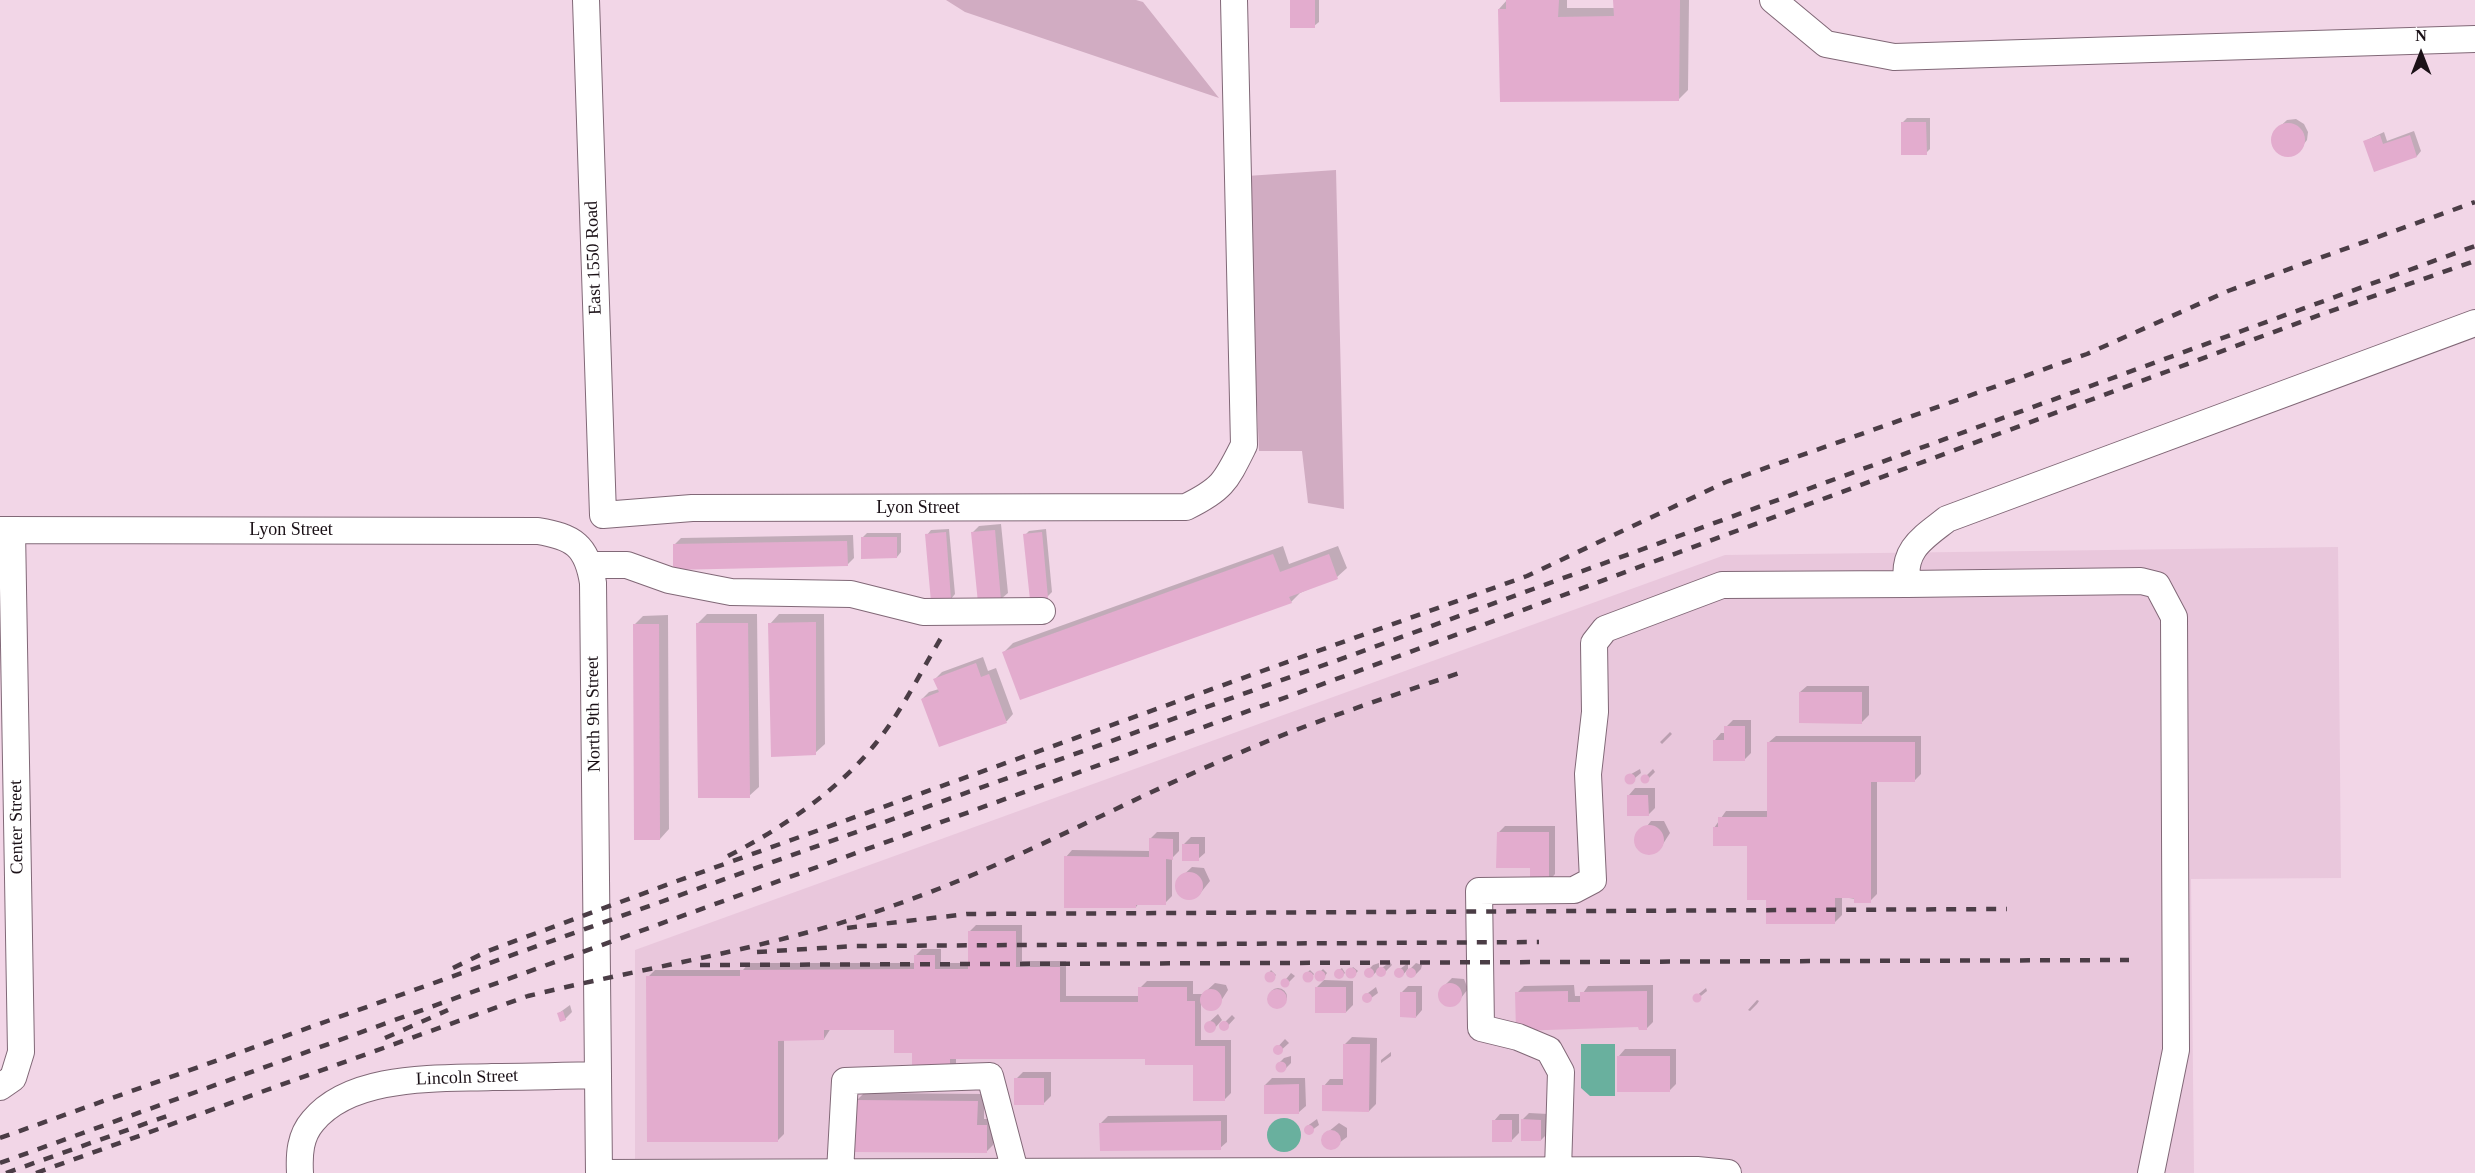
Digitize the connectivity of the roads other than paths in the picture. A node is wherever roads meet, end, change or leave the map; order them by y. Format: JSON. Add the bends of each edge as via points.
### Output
{"nodes":[{"id":1,"x":586,"y":0,"type":"edge"},
{"id":2,"x":1234,"y":0,"type":"edge"},
{"id":3,"x":1773,"y":0,"type":"edge"},
{"id":4,"x":2475,"y":39,"type":"edge"},
{"id":5,"x":2475,"y":323,"type":"edge"},
{"id":6,"x":603,"y":515,"type":"junction"},
{"id":7,"x":6,"y":530,"type":"edge"},
{"id":8,"x":584,"y":555,"type":"junction"},
{"id":9,"x":1907,"y":584,"type":"junction"},
{"id":10,"x":1042,"y":611,"type":"dead end"},
{"id":11,"x":7,"y":697,"type":"edge"},
{"id":12,"x":598,"y":1075,"type":"junction"},
{"id":13,"x":3,"y":1085,"type":"edge"},
{"id":14,"x":1558,"y":1170,"type":"junction"},
{"id":15,"x":840,"y":1172,"type":"edge"},
{"id":16,"x":1014,"y":1172,"type":"junction"},
{"id":17,"x":1137,"y":1172,"type":"edge"},
{"id":18,"x":1291,"y":1172,"type":"edge"},
{"id":19,"x":300,"y":1173,"type":"edge"},
{"id":20,"x":599,"y":1173,"type":"edge"},
{"id":21,"x":1728,"y":1173,"type":"edge"},
{"id":22,"x":2151,"y":1173,"type":"edge"}],
"edges":[{"from":1,"to":6,"type":"street","name":"East 1550 Road"},
{"from":2,"to":6,"type":"street","name":"Lyon Street","via":[[1244,445],[1226,482],[1186,507],[692,508]]},
{"from":3,"to":4,"type":"street","via":[[1826,44],[1894,57]]},
{"from":5,"to":9,"type":"street","via":[[1947,519],[1913,546],[1905,571]]},
{"from":6,"to":8,"type":"street"},
{"from":7,"to":8,"type":"street","name":"Lyon Street","via":[[538,531],[560,535]]},
{"from":7,"to":11,"type":"street","name":"Center Street"},
{"from":8,"to":10,"type":"street","via":[[669,580],[731,592],[851,594],[923,612]]},
{"from":8,"to":12,"type":"street","name":"North 9th Street"},
{"from":9,"to":14,"type":"street","via":[[1722,585],[1605,629],[1594,643],[1595,712],[1588,774],[1593,880],[1574,890],[1479,891],[1481,1028],[1549,1050],[1561,1072]]},
{"from":9,"to":22,"type":"street","via":[[2141,581],[2157,585],[2174,617],[2176,1050]]},
{"from":11,"to":13,"type":"street","name":"Center Street","via":[[21,1052],[14,1078]]},
{"from":12,"to":19,"type":"street","name":"Lincoln Street","via":[[399,1081],[360,1091],[313,1120],[302,1138]]},
{"from":12,"to":20,"type":"street","name":"North 9th Street"},
{"from":14,"to":18,"type":"street"},
{"from":14,"to":21,"type":"street"},
{"from":15,"to":16,"type":"street"},
{"from":15,"to":16,"type":"street","via":[[845,1081],[990,1076]]},
{"from":15,"to":20,"type":"street"},
{"from":16,"to":17,"type":"street"},
{"from":17,"to":18,"type":"street"}]}
